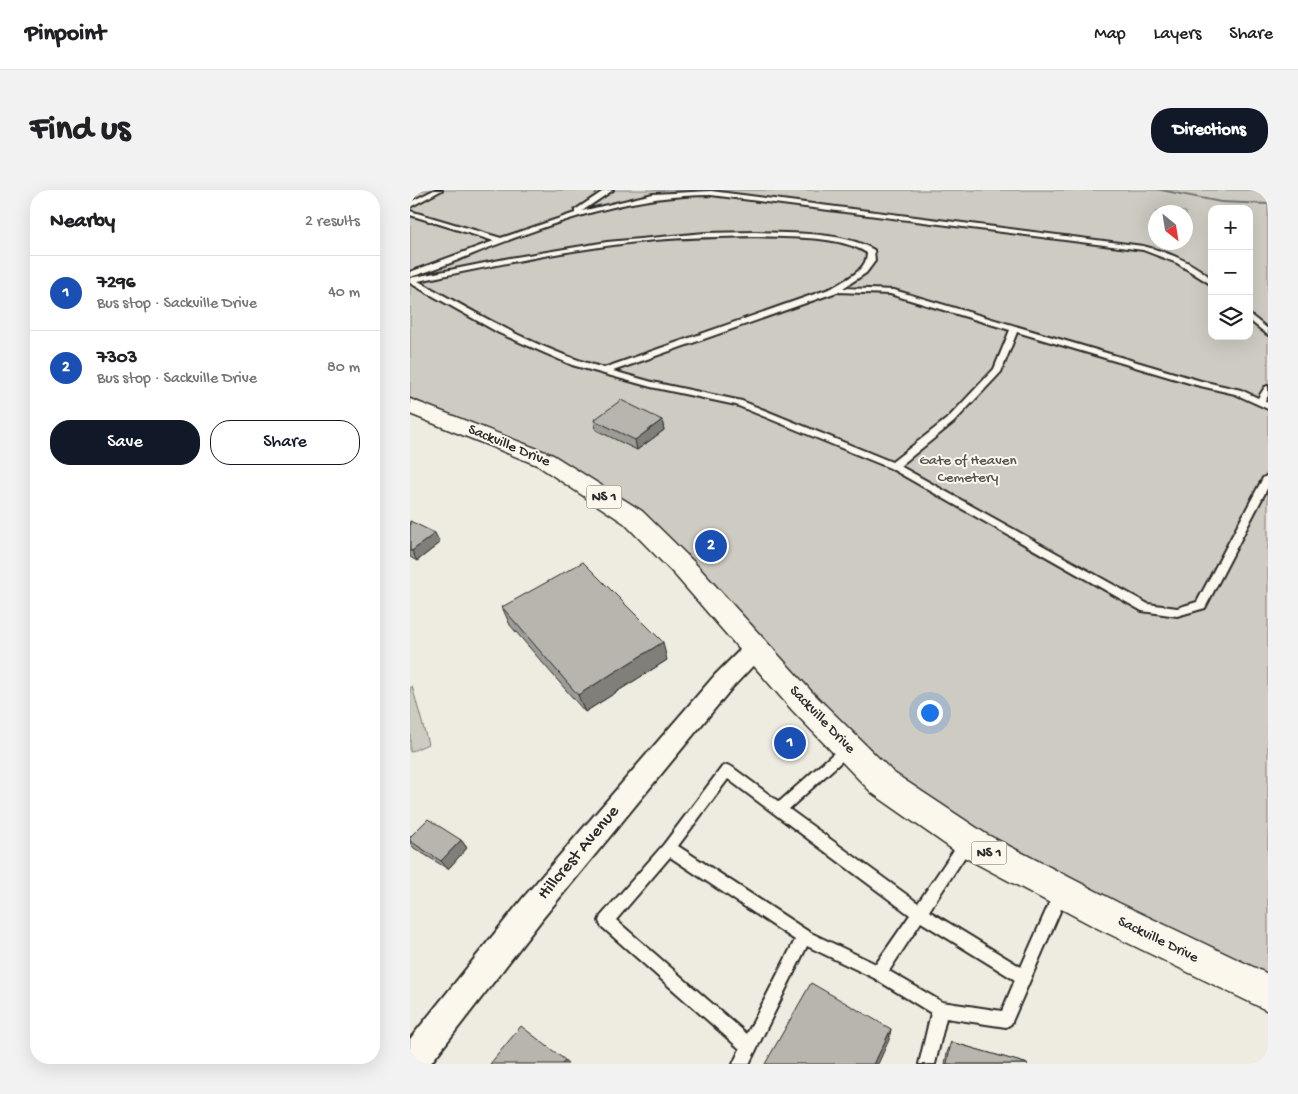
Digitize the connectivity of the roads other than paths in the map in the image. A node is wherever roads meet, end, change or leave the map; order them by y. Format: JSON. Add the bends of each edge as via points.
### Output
{"nodes":[{"id":1,"x":439,"y":190,"type":"edge"},
{"id":2,"x":610,"y":190,"type":"edge"},
{"id":3,"x":410,"y":206,"type":"edge"},
{"id":4,"x":410,"y":213,"type":"edge"},
{"id":5,"x":567,"y":217,"type":"junction"},
{"id":6,"x":502,"y":241,"type":"junction"},
{"id":7,"x":410,"y":274,"type":"edge"},
{"id":8,"x":1208,"y":279,"type":"edge"},
{"id":9,"x":410,"y":280,"type":"edge"},
{"id":10,"x":835,"y":290,"type":"junction"},
{"id":11,"x":1253,"y":320,"type":"edge"},
{"id":12,"x":1014,"y":328,"type":"junction"},
{"id":13,"x":1268,"y":333,"type":"edge"},
{"id":14,"x":605,"y":371,"type":"junction"},
{"id":15,"x":1268,"y":389,"type":"edge"},
{"id":16,"x":1264,"y":404,"type":"edge"},
{"id":17,"x":410,"y":406,"type":"edge"},
{"id":18,"x":893,"y":466,"type":"junction"},
{"id":19,"x":1268,"y":478,"type":"edge"},
{"id":20,"x":756,"y":648,"type":"junction"},
{"id":21,"x":848,"y":747,"type":"junction"},
{"id":22,"x":778,"y":810,"type":"junction"},
{"id":23,"x":968,"y":840,"type":"junction"},
{"id":24,"x":669,"y":848,"type":"junction"},
{"id":25,"x":1062,"y":891,"type":"junction"},
{"id":26,"x":919,"y":913,"type":"junction"},
{"id":27,"x":804,"y":937,"type":"junction"},
{"id":28,"x":879,"y":973,"type":"junction"},
{"id":29,"x":1024,"y":977,"type":"junction"},
{"id":30,"x":1268,"y":993,"type":"edge"},
{"id":31,"x":940,"y":1009,"type":"junction"},
{"id":32,"x":750,"y":1047,"type":"junction"},
{"id":33,"x":410,"y":1064,"type":"edge"},
{"id":34,"x":741,"y":1064,"type":"edge"},
{"id":35,"x":928,"y":1064,"type":"edge"}],
"edges":[{"from":1,"to":3,"type":"lane"},
{"from":2,"to":5,"type":"lane"},
{"from":4,"to":6,"type":"lane"},
{"from":5,"to":6,"type":"lane"},
{"from":5,"to":8,"type":"lane","via":[[655,196],[710,193],[1143,248],[1181,261]]},
{"from":6,"to":7,"type":"lane"},
{"from":9,"to":10,"type":"lane","via":[[622,240],[702,234],[773,234],[852,243],[870,252],[871,261],[863,271]]},
{"from":9,"to":14,"type":"lane","via":[[502,331],[575,363]]},
{"from":10,"to":12,"type":"lane","via":[[891,292]]},
{"from":10,"to":14,"type":"lane"},
{"from":11,"to":13,"type":"lane"},
{"from":12,"to":16,"type":"lane","via":[[1238,392]]},
{"from":12,"to":18,"type":"lane","via":[[998,370],[951,420]]},
{"from":14,"to":18,"type":"lane","via":[[739,403]]},
{"from":15,"to":16,"type":"lane"},
{"from":17,"to":20,"type":"main road","name":"Sackville Drive","number":"NS 1","via":[[545,460],[634,517]]},
{"from":18,"to":19,"type":"lane","via":[[1146,608],[1177,612],[1201,605]]},
{"from":20,"to":21,"type":"main road","name":"Sackville Drive","number":"NS 1"},
{"from":20,"to":33,"type":"street","name":"Hillcrest Avenue","via":[[723,682],[533,908]]},
{"from":21,"to":22,"type":"lane"},
{"from":21,"to":23,"type":"main road","name":"Sackville Drive","number":"NS 1","via":[[883,783]]},
{"from":22,"to":24,"type":"lane","via":[[727,771]]},
{"from":22,"to":26,"type":"lane"},
{"from":23,"to":25,"type":"main road","name":"Sackville Drive","number":"NS 1"},
{"from":23,"to":26,"type":"lane"},
{"from":24,"to":27,"type":"lane"},
{"from":24,"to":32,"type":"lane","via":[[606,921]]},
{"from":25,"to":29,"type":"lane"},
{"from":25,"to":30,"type":"main road","name":"Sackville Drive","number":"NS 1"},
{"from":26,"to":28,"type":"lane"},
{"from":26,"to":29,"type":"lane"},
{"from":27,"to":28,"type":"lane"},
{"from":27,"to":32,"type":"lane"},
{"from":28,"to":31,"type":"lane"},
{"from":29,"to":31,"type":"lane","via":[[1006,1019]]},
{"from":31,"to":35,"type":"lane"},
{"from":32,"to":34,"type":"lane"}]}
